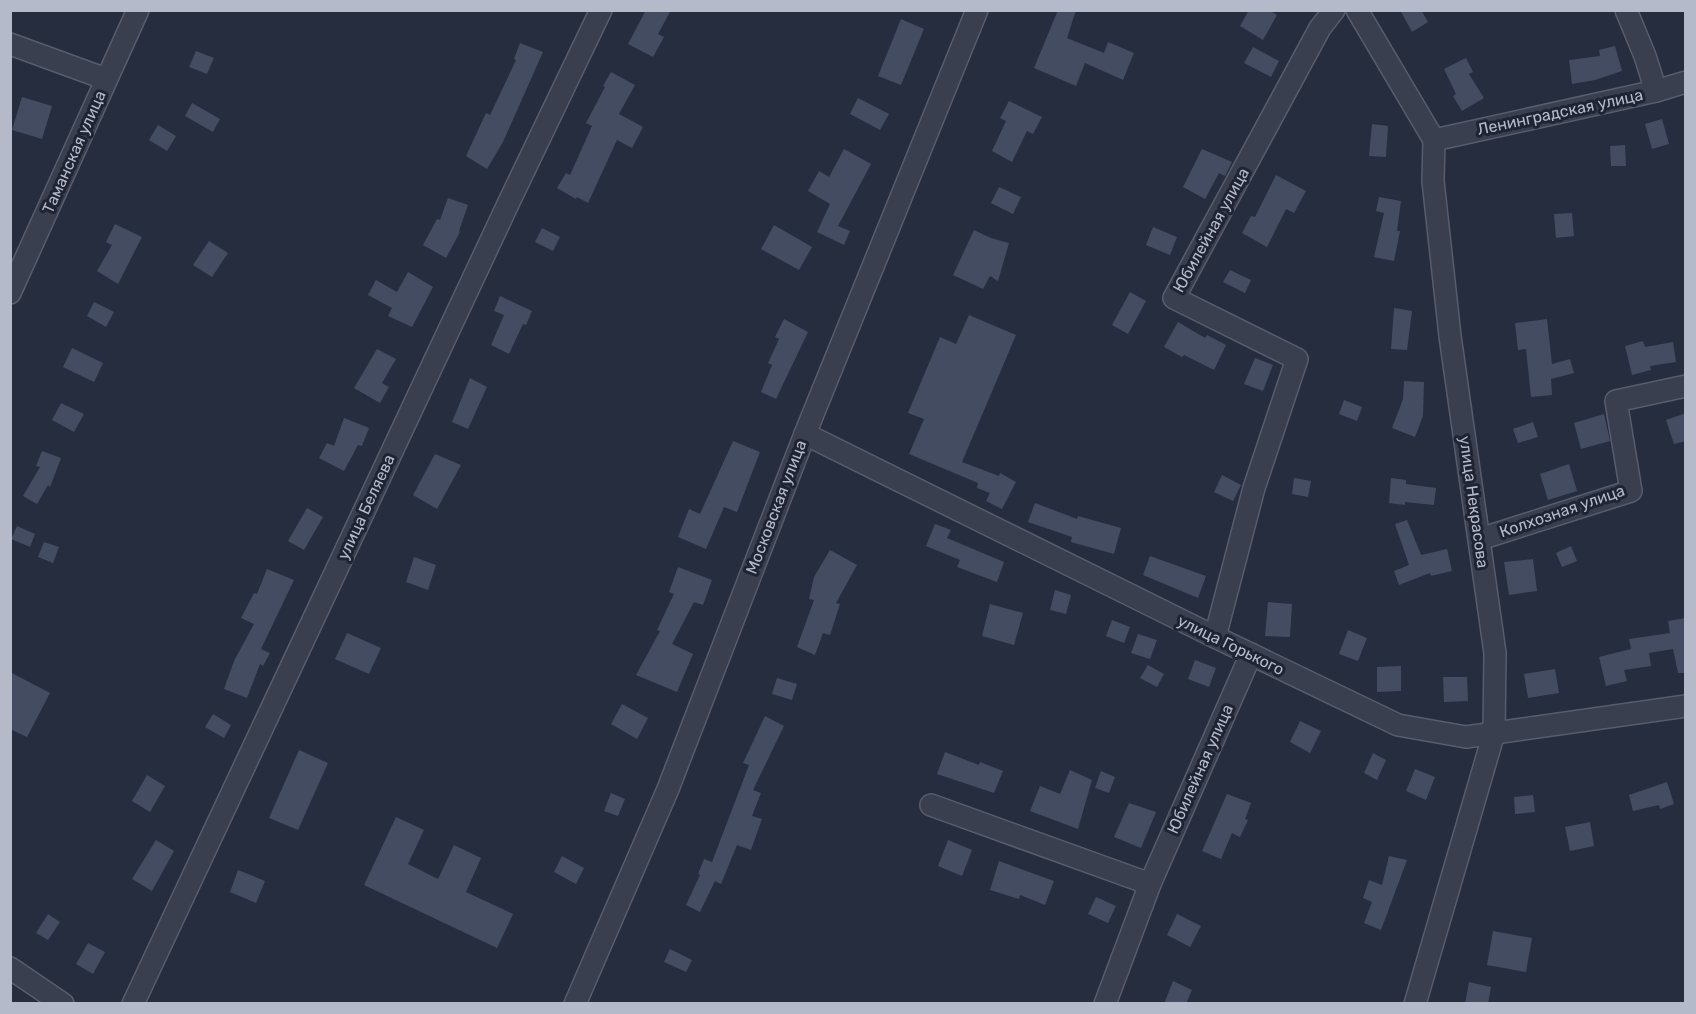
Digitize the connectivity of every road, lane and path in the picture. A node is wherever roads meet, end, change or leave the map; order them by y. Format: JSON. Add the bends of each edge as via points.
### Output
{"nodes":[{"id":1,"x":138,"y":10,"type":"edge"},
{"id":2,"x":601,"y":10,"type":"edge"},
{"id":3,"x":977,"y":10,"type":"edge"},
{"id":4,"x":1334,"y":10,"type":"edge"},
{"id":5,"x":1357,"y":10,"type":"edge"},
{"id":6,"x":1626,"y":10,"type":"edge"},
{"id":7,"x":10,"y":44,"type":"edge"},
{"id":8,"x":106,"y":80,"type":"junction"},
{"id":9,"x":1686,"y":82,"type":"edge"},
{"id":10,"x":1656,"y":90,"type":"junction"},
{"id":11,"x":1434,"y":140,"type":"junction"},
{"id":12,"x":10,"y":293,"type":"edge"},
{"id":13,"x":1686,"y":386,"type":"edge"},
{"id":14,"x":805,"y":434,"type":"junction"},
{"id":15,"x":1480,"y":539,"type":"junction"},
{"id":16,"x":1215,"y":637,"type":"junction"},
{"id":17,"x":1251,"y":654,"type":"junction"},
{"id":18,"x":1686,"y":706,"type":"edge"},
{"id":19,"x":1494,"y":733,"type":"junction"},
{"id":20,"x":931,"y":805,"type":"dead end"},
{"id":21,"x":1150,"y":884,"type":"junction"},
{"id":22,"x":10,"y":968,"type":"edge"},
{"id":23,"x":63,"y":1004,"type":"edge"},
{"id":24,"x":134,"y":1004,"type":"edge"},
{"id":25,"x":575,"y":1004,"type":"edge"},
{"id":26,"x":1105,"y":1004,"type":"edge"},
{"id":27,"x":1415,"y":1004,"type":"edge"}],
"edges":[{"from":1,"to":8,"type":"street","name":"Таманская улица"},
{"from":2,"to":24,"type":"street","name":"улица Беляева"},
{"from":3,"to":14,"type":"street","name":"Московская улица"},
{"from":4,"to":16,"type":"street","name":"Юбилейная улица","via":[[1320,28],[1174,298],[1297,359],[1254,488]]},
{"from":5,"to":11,"type":"street"},
{"from":6,"to":10,"type":"street"},
{"from":7,"to":8,"type":"street"},
{"from":8,"to":12,"type":"street","name":"Таманская улица"},
{"from":9,"to":10,"type":"street","name":"Ленинградская улица"},
{"from":10,"to":11,"type":"street","name":"Ленинградская улица"},
{"from":11,"to":15,"type":"street","name":"улица Некрасова","via":[[1433,181],[1448,312]]},
{"from":13,"to":15,"type":"street","name":"Колхозная улица","via":[[1616,401],[1631,491]]},
{"from":14,"to":16,"type":"street","name":"улица Горького"},
{"from":14,"to":25,"type":"street","name":"Московская улица","via":[[668,789]]},
{"from":15,"to":19,"type":"street","name":"улица Некрасова","via":[[1496,653]]},
{"from":16,"to":17,"type":"street","name":"улица Горького"},
{"from":17,"to":19,"type":"street","name":"улица Горького","via":[[1398,725],[1466,738]]},
{"from":17,"to":21,"type":"street","name":"Юбилейная улица"},
{"from":18,"to":19,"type":"street","name":"улица Горького"},
{"from":19,"to":27,"type":"street","name":"улица Некрасова"},
{"from":20,"to":21,"type":"street"},
{"from":21,"to":26,"type":"street","name":"Юбилейная улица"},
{"from":22,"to":23,"type":"street"}]}
